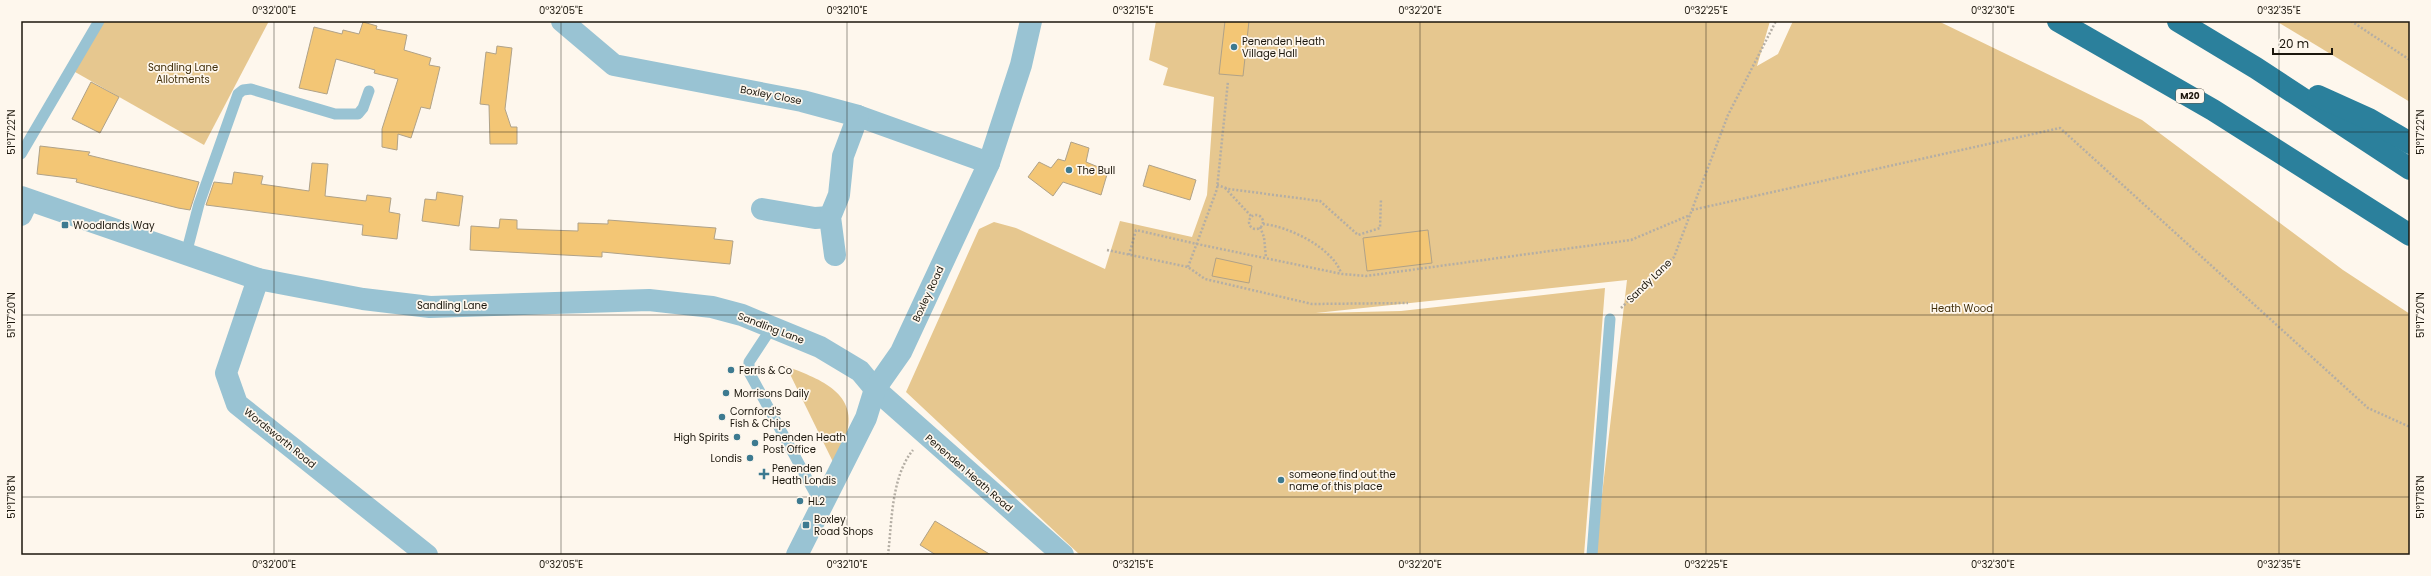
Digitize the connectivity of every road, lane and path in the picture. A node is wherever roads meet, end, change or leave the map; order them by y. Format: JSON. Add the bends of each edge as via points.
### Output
{"nodes":[{"id":1,"x":99,"y":21,"type":"edge"},
{"id":2,"x":562,"y":21,"type":"edge"},
{"id":3,"x":1031,"y":21,"type":"edge"},
{"id":4,"x":1776,"y":21,"type":"edge"},
{"id":5,"x":2058,"y":21,"type":"edge"},
{"id":6,"x":2178,"y":21,"type":"edge"},
{"id":7,"x":2351,"y":21,"type":"edge"},
{"id":8,"x":2410,"y":60,"type":"edge"},
{"id":9,"x":2256,"y":68,"type":"junction"},
{"id":10,"x":1228,"y":81,"type":"dead end"},
{"id":11,"x":368,"y":91,"type":"dead end"},
{"id":12,"x":858,"y":116,"type":"junction"},
{"id":13,"x":2410,"y":143,"type":"edge"},
{"id":14,"x":21,"y":154,"type":"edge"},
{"id":15,"x":989,"y":163,"type":"junction"},
{"id":16,"x":2410,"y":169,"type":"edge"},
{"id":17,"x":1217,"y":185,"type":"junction"},
{"id":18,"x":1225,"y":187,"type":"junction"},
{"id":19,"x":1381,"y":199,"type":"dead end"},
{"id":20,"x":23,"y":204,"type":"edge"},
{"id":21,"x":762,"y":209,"type":"dead end"},
{"id":22,"x":1692,"y":210,"type":"junction"},
{"id":23,"x":1690,"y":215,"type":"junction"},
{"id":24,"x":830,"y":217,"type":"junction"},
{"id":25,"x":1252,"y":217,"type":"junction"},
{"id":26,"x":1263,"y":224,"type":"junction"},
{"id":27,"x":1260,"y":227,"type":"junction"},
{"id":28,"x":2410,"y":235,"type":"edge"},
{"id":29,"x":1197,"y":244,"type":"junction"},
{"id":30,"x":1107,"y":250,"type":"dead end"},
{"id":31,"x":186,"y":254,"type":"junction"},
{"id":32,"x":835,"y":255,"type":"dead end"},
{"id":33,"x":1129,"y":255,"type":"junction"},
{"id":34,"x":1266,"y":258,"type":"junction"},
{"id":35,"x":1188,"y":267,"type":"junction"},
{"id":36,"x":1341,"y":273,"type":"junction"},
{"id":37,"x":258,"y":279,"type":"junction"},
{"id":38,"x":1408,"y":303,"type":"dead end"},
{"id":39,"x":1610,"y":319,"type":"joint"},
{"id":40,"x":772,"y":327,"type":"junction"},
{"id":41,"x":875,"y":389,"type":"junction"},
{"id":42,"x":2410,"y":427,"type":"edge"},
{"id":43,"x":905,"y":460,"type":"dead end"},
{"id":44,"x":827,"y":500,"type":"junction"},
{"id":45,"x":426,"y":555,"type":"edge"},
{"id":46,"x":797,"y":555,"type":"edge"},
{"id":47,"x":888,"y":555,"type":"edge"},
{"id":48,"x":1063,"y":555,"type":"edge"},
{"id":49,"x":1592,"y":555,"type":"edge"}],
"edges":[{"from":1,"to":14,"type":"lane"},
{"from":2,"to":12,"type":"street","name":"Boxley Close","via":[[614,65],[802,101]]},
{"from":3,"to":15,"type":"street","name":"Boxley Road","via":[[1021,65]]},
{"from":4,"to":22,"type":"path","name":"Sandy Lane","via":[[1728,115]]},
{"from":5,"to":28,"type":"highway","number":"M20","via":[[2213,110]]},
{"from":6,"to":9,"type":"highway"},
{"from":7,"to":8,"type":"path"},
{"from":9,"to":13,"type":"highway","via":[[2369,119]]},
{"from":9,"to":16,"type":"highway"},
{"from":10,"to":17,"type":"path"},
{"from":11,"to":31,"type":"lane","via":[[363,108],[358,114],[348,115],[335,114],[251,89],[238,94],[199,204]]},
{"from":12,"to":15,"type":"street","name":"Boxley Close"},
{"from":12,"to":24,"type":"street","via":[[843,156],[839,195]]},
{"from":15,"to":41,"type":"street","name":"Boxley Road","via":[[901,352]]},
{"from":17,"to":18,"type":"path"},
{"from":17,"to":29,"type":"path"},
{"from":18,"to":19,"type":"path","via":[[1320,201],[1358,236],[1380,228]]},
{"from":18,"to":25,"type":"path"},
{"from":20,"to":31,"type":"street","name":"Sandling Lane"},
{"from":21,"to":24,"type":"street","via":[[815,218]]},
{"from":22,"to":23,"type":"path","name":"Sandy Lane"},
{"from":22,"to":42,"type":"path","via":[[2060,128],[2368,408]]},
{"from":23,"to":36,"type":"path","via":[[1631,240],[1366,276]]},
{"from":23,"to":39,"type":"path","name":"Sandy Lane","via":[[1674,257]]},
{"from":24,"to":32,"type":"street"},
{"from":25,"to":26,"type":"path","via":[[1260,216]]},
{"from":25,"to":27,"type":"path","via":[[1252,227]]},
{"from":26,"to":27,"type":"path"},
{"from":26,"to":36,"type":"path","via":[[1291,230],[1331,257]]},
{"from":27,"to":34,"type":"path","via":[[1264,237]]},
{"from":29,"to":33,"type":"path","via":[[1136,230]]},
{"from":29,"to":34,"type":"path"},
{"from":29,"to":35,"type":"path"},
{"from":30,"to":33,"type":"path"},
{"from":31,"to":37,"type":"street","name":"Sandling Lane"},
{"from":33,"to":35,"type":"path"},
{"from":34,"to":36,"type":"path"},
{"from":35,"to":38,"type":"path","via":[[1205,278],[1312,304]]},
{"from":37,"to":40,"type":"street","name":"Sandling Lane","via":[[362,299],[430,306],[649,300],[712,308]]},
{"from":37,"to":45,"type":"street","name":"Wordsworth Road","via":[[226,373],[237,404]]},
{"from":39,"to":49,"type":"lane"},
{"from":40,"to":41,"type":"street","name":"Sandling Lane","via":[[844,360],[860,371]]},
{"from":40,"to":44,"type":"lane","via":[[749,362],[749,372],[816,495]]},
{"from":41,"to":44,"type":"street","name":"Boxley Road","via":[[866,418]]},
{"from":41,"to":48,"type":"street","name":"Penenden Heath Road"},
{"from":43,"to":47,"type":"path","via":[[896,493]]},
{"from":44,"to":46,"type":"street","name":"Boxley Road"}]}
